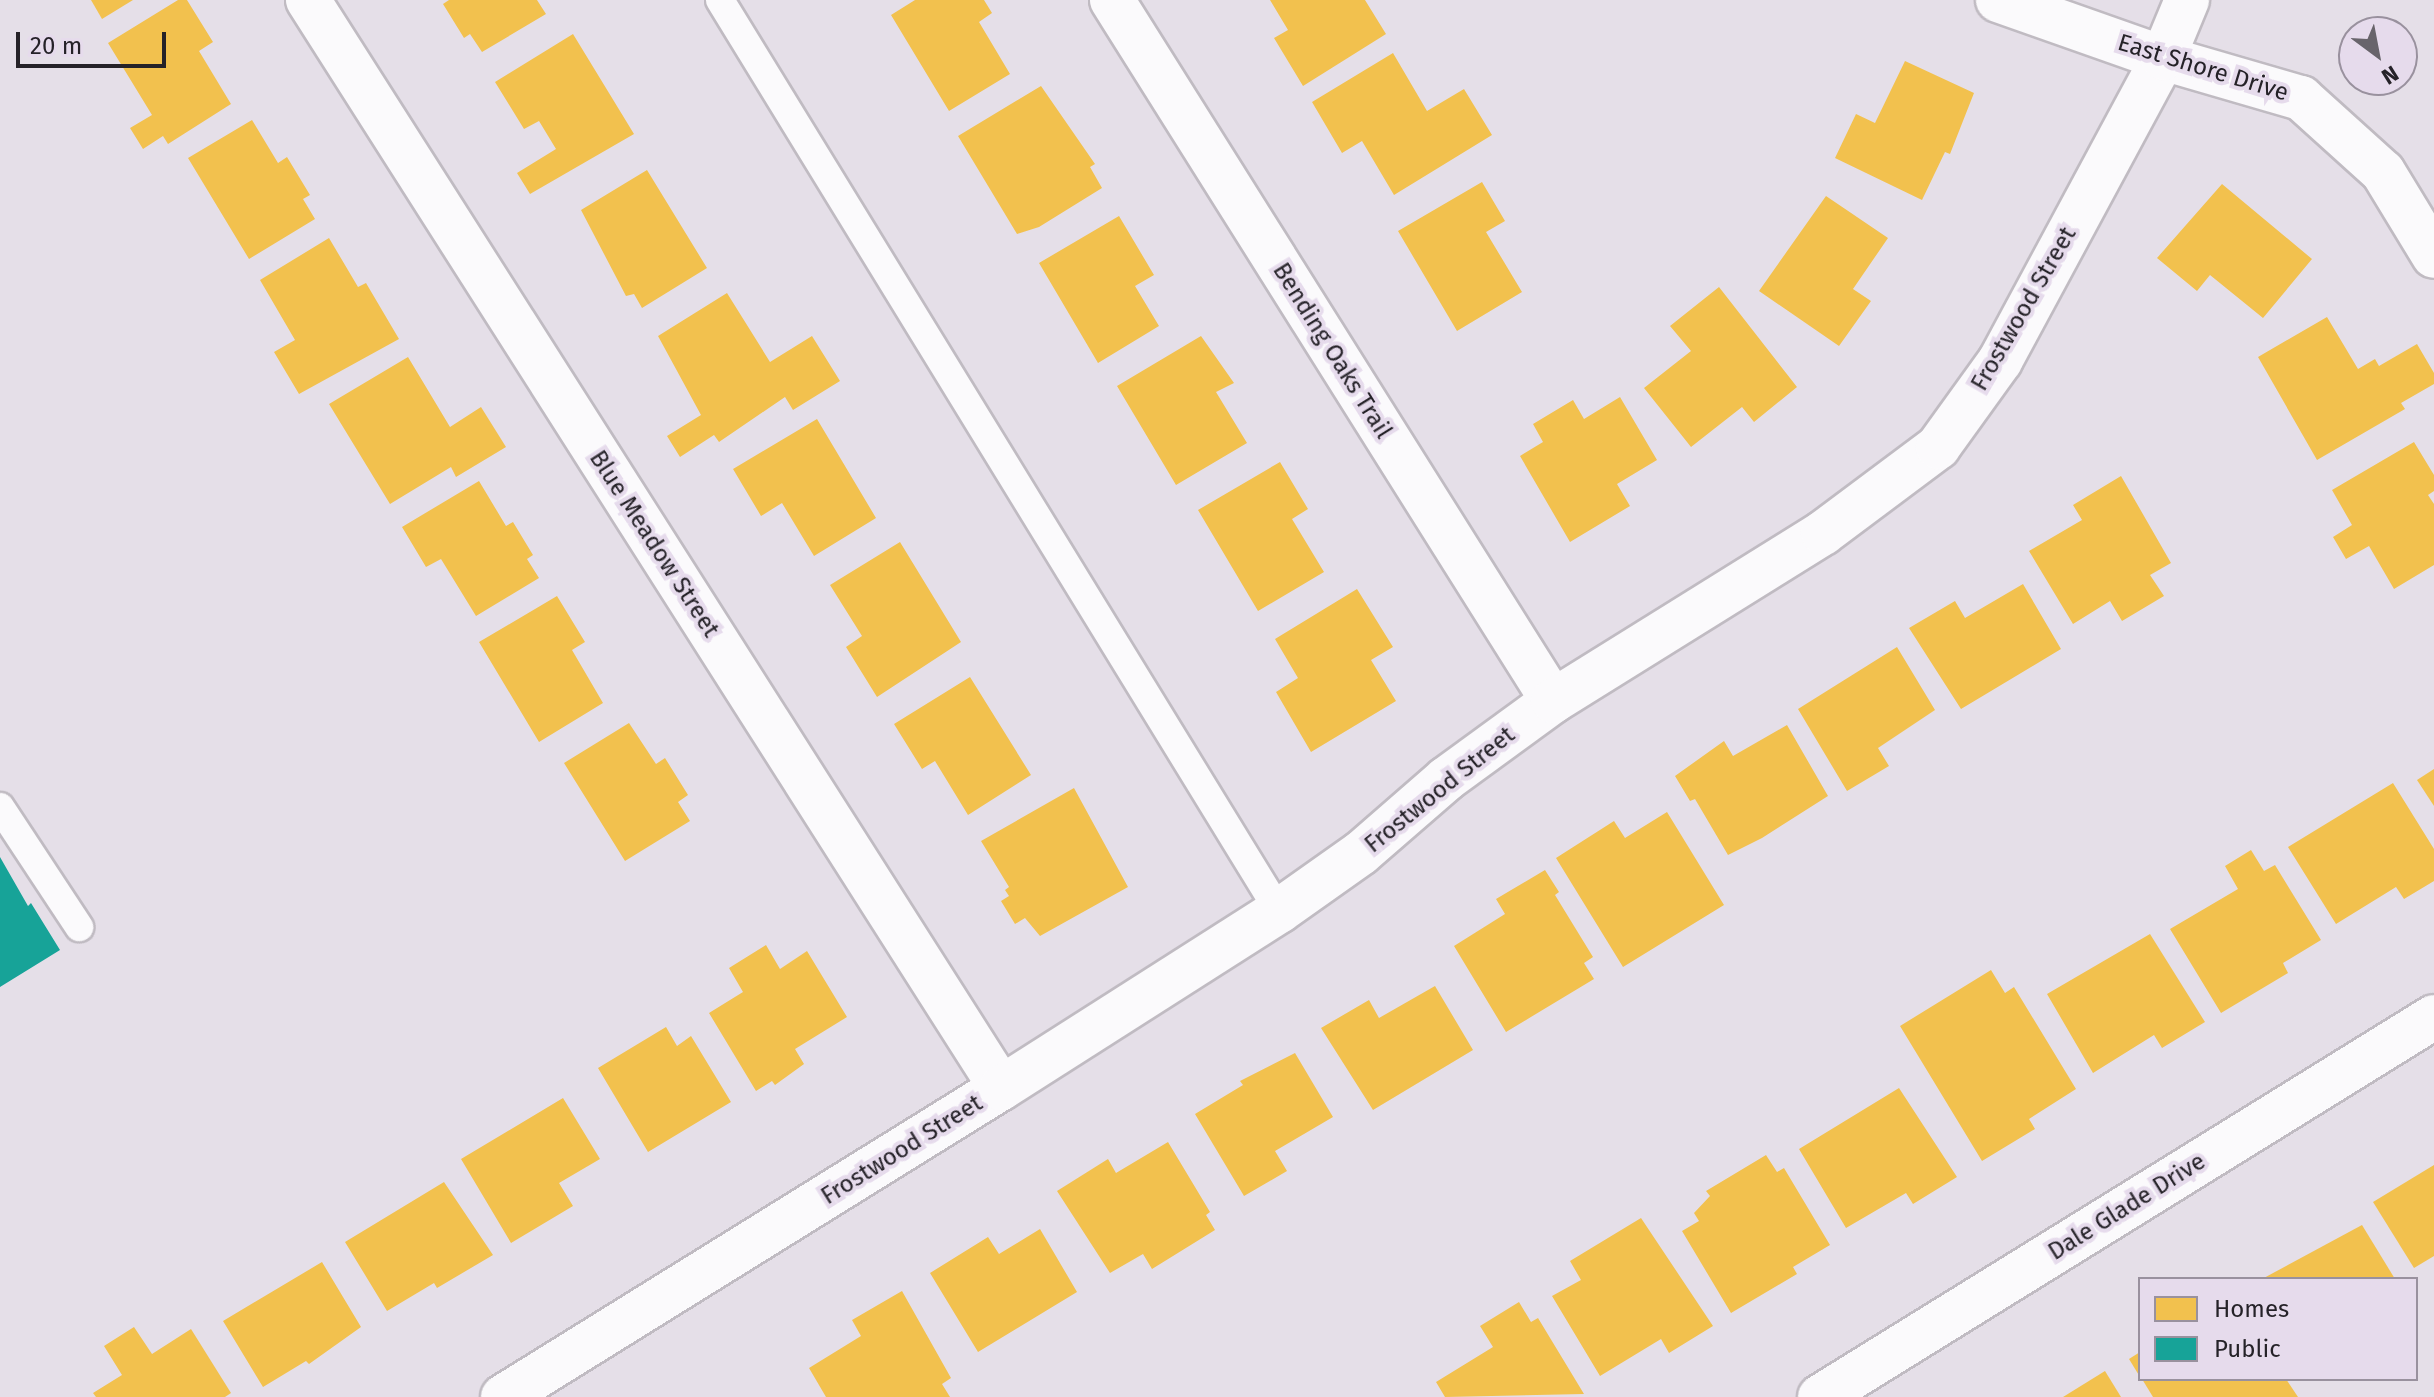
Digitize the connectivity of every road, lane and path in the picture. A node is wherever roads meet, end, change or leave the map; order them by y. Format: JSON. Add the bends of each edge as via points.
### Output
{"nodes":[{"id":1,"x":308,"y":0,"type":"edge"},
{"id":2,"x":720,"y":0,"type":"edge"},
{"id":3,"x":1112,"y":0,"type":"edge"},
{"id":4,"x":1998,"y":0,"type":"edge"},
{"id":5,"x":2187,"y":0,"type":"edge"},
{"id":6,"x":2163,"y":58,"type":"junction"},
{"id":7,"x":2434,"y":256,"type":"edge"},
{"id":8,"x":1553,"y":701,"type":"junction"},
{"id":9,"x":0,"y":807,"type":"edge"},
{"id":10,"x":1279,"y":911,"type":"junction"},
{"id":11,"x":79,"y":927,"type":"dead end"},
{"id":12,"x":2434,"y":1017,"type":"edge"},
{"id":13,"x":1001,"y":1088,"type":"junction"},
{"id":14,"x":503,"y":1397,"type":"edge"},
{"id":15,"x":1820,"y":1397,"type":"edge"}],
"edges":[{"from":1,"to":13,"type":"street","name":"Blue Meadow Street"},
{"from":2,"to":10,"type":"lane"},
{"from":3,"to":8,"type":"street","name":"Bending Oaks Trail"},
{"from":4,"to":6,"type":"street","name":"East Shore Drive"},
{"from":5,"to":6,"type":"street","name":"Frostwood Street"},
{"from":6,"to":7,"type":"street","name":"East Shore Drive","via":[[2301,98],[2383,172]]},
{"from":6,"to":8,"type":"street","name":"Frostwood Street","via":[[2000,361],[1938,447],[1823,533]]},
{"from":8,"to":10,"type":"street","name":"Frostwood Street"},
{"from":9,"to":11,"type":"lane"},
{"from":10,"to":13,"type":"street","name":"Frostwood Street"},
{"from":12,"to":15,"type":"street","name":"Dale Glade Drive"},
{"from":13,"to":14,"type":"street","name":"Frostwood Street"}]}
